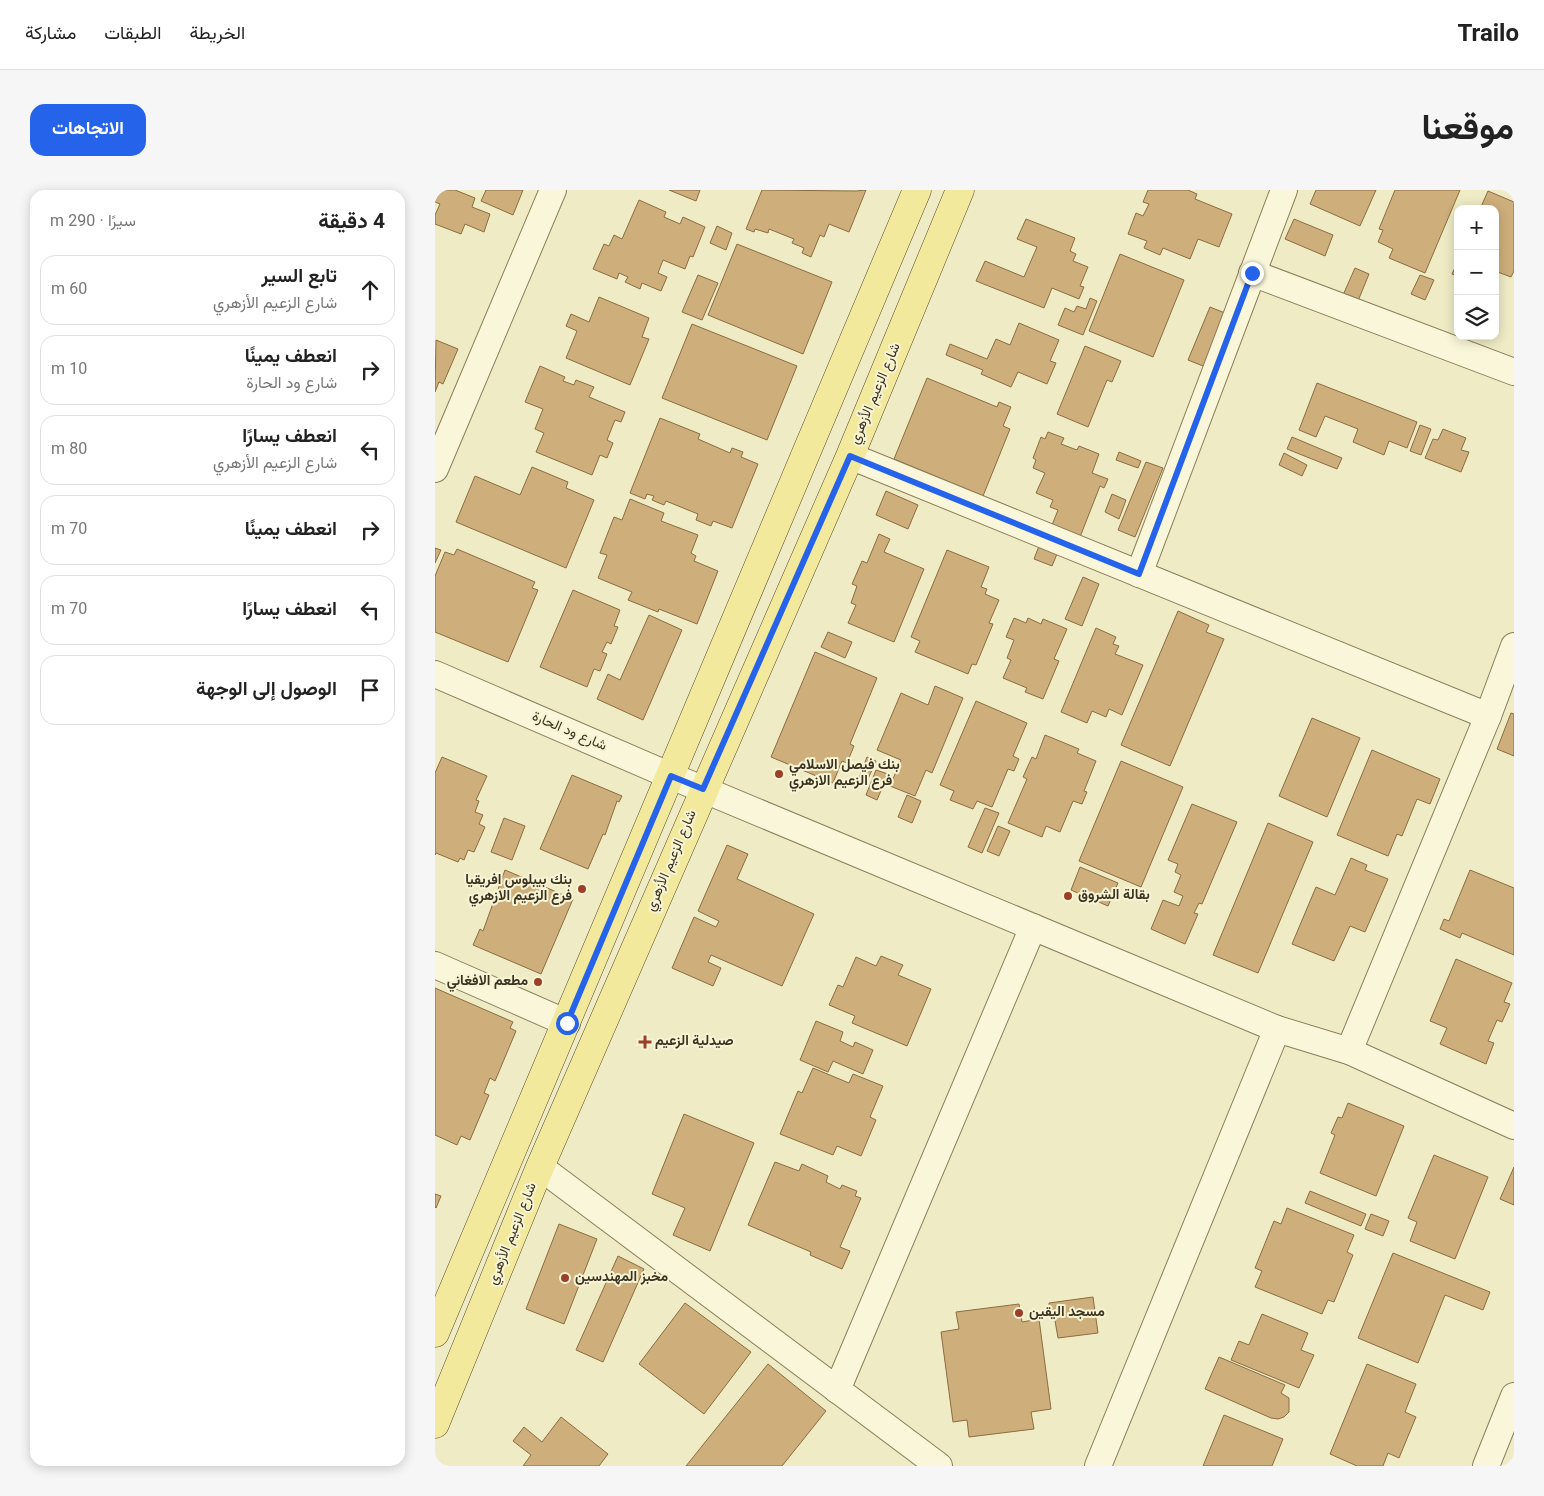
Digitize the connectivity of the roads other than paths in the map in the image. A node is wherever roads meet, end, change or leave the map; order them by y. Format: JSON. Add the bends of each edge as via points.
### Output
{"nodes":[{"id":1,"x":553,"y":190,"type":"edge"},
{"id":2,"x":917,"y":190,"type":"edge"},
{"id":3,"x":960,"y":190,"type":"edge"},
{"id":4,"x":1284,"y":190,"type":"edge"},
{"id":5,"x":1252,"y":273,"type":"junction"},
{"id":6,"x":1514,"y":372,"type":"edge"},
{"id":7,"x":850,"y":456,"type":"junction"},
{"id":8,"x":435,"y":469,"type":"edge"},
{"id":9,"x":1139,"y":574,"type":"junction"},
{"id":10,"x":1514,"y":646,"type":"edge"},
{"id":11,"x":435,"y":674,"type":"edge"},
{"id":12,"x":1488,"y":716,"type":"junction"},
{"id":13,"x":671,"y":776,"type":"junction"},
{"id":14,"x":703,"y":789,"type":"junction"},
{"id":15,"x":1033,"y":927,"type":"junction"},
{"id":16,"x":435,"y":965,"type":"edge"},
{"id":17,"x":567,"y":1023,"type":"junction"},
{"id":18,"x":1277,"y":1030,"type":"junction"},
{"id":19,"x":1349,"y":1051,"type":"junction"},
{"id":20,"x":1514,"y":1126,"type":"edge"},
{"id":21,"x":540,"y":1167,"type":"junction"},
{"id":22,"x":435,"y":1332,"type":"edge"},
{"id":23,"x":837,"y":1390,"type":"junction"},
{"id":24,"x":1514,"y":1396,"type":"edge"},
{"id":25,"x":435,"y":1424,"type":"edge"},
{"id":26,"x":939,"y":1466,"type":"edge"},
{"id":27,"x":1098,"y":1466,"type":"edge"},
{"id":28,"x":1486,"y":1466,"type":"edge"}],
"edges":[{"from":1,"to":8,"type":"street"},
{"from":2,"to":13,"type":"main road"},
{"from":3,"to":7,"type":"main road","name":"شارع الزعيم الأزهري"},
{"from":4,"to":5,"type":"street"},
{"from":5,"to":6,"type":"street"},
{"from":5,"to":9,"type":"street"},
{"from":7,"to":9,"type":"street"},
{"from":7,"to":14,"type":"main road","name":"شارع الزعيم الأزهري"},
{"from":9,"to":12,"type":"street"},
{"from":10,"to":12,"type":"street"},
{"from":11,"to":13,"type":"street","name":"شارع ود الحارة"},
{"from":12,"to":19,"type":"street"},
{"from":13,"to":14,"type":"street","name":"شارع ود الحارة"},
{"from":13,"to":17,"type":"main road"},
{"from":14,"to":15,"type":"street","name":"شارع ود الحارة"},
{"from":14,"to":21,"type":"main road","name":"شارع الزعيم الأزهري"},
{"from":15,"to":18,"type":"street","name":"شارع ود الحارة"},
{"from":15,"to":23,"type":"street"},
{"from":16,"to":17,"type":"street"},
{"from":17,"to":22,"type":"main road"},
{"from":18,"to":19,"type":"street","name":"شارع ود الحارة"},
{"from":18,"to":27,"type":"street"},
{"from":19,"to":20,"type":"street","name":"شارع ود الحارة"},
{"from":21,"to":23,"type":"street"},
{"from":21,"to":25,"type":"main road","name":"شارع الزعيم الأزهري"},
{"from":23,"to":26,"type":"street"},
{"from":24,"to":28,"type":"street"}]}
